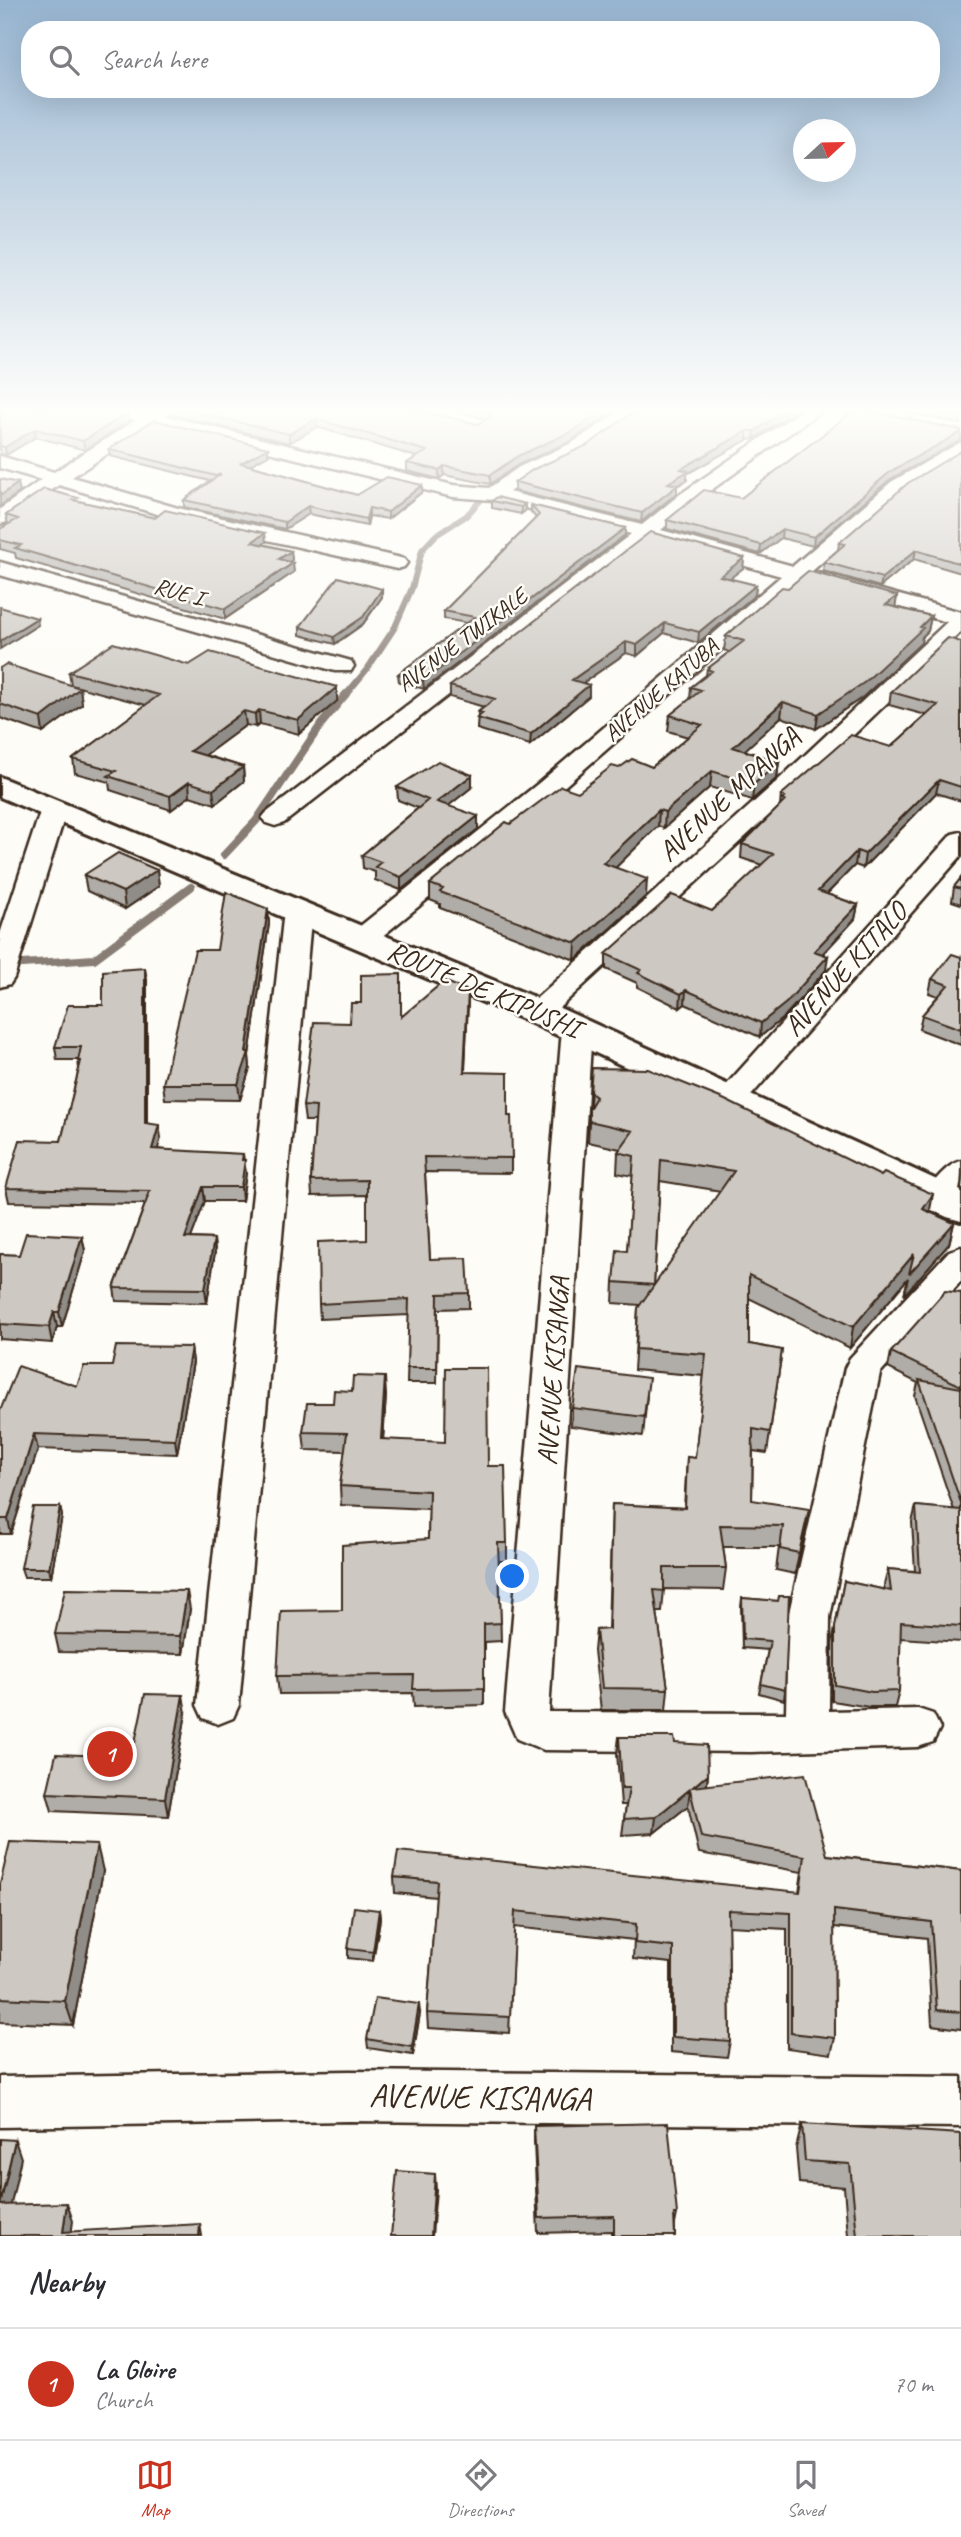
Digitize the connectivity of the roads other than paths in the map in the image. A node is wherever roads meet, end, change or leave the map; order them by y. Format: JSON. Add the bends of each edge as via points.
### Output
{"nodes":[{"id":1,"x":168,"y":511,"type":"edge"},
{"id":2,"x":563,"y":511,"type":"edge"},
{"id":3,"x":671,"y":511,"type":"edge"},
{"id":4,"x":869,"y":511,"type":"edge"},
{"id":5,"x":646,"y":531,"type":"junction"},
{"id":6,"x":397,"y":563,"type":"dead end"},
{"id":7,"x":0,"y":568,"type":"edge"},
{"id":8,"x":799,"y":573,"type":"junction"},
{"id":9,"x":961,"y":619,"type":"edge"},
{"id":10,"x":343,"y":666,"type":"dead end"},
{"id":11,"x":0,"y":786,"type":"edge"},
{"id":12,"x":54,"y":809,"type":"junction"},
{"id":13,"x":275,"y":818,"type":"dead end"},
{"id":14,"x":961,"y":840,"type":"edge"},
{"id":15,"x":298,"y":910,"type":"junction"},
{"id":16,"x":365,"y":937,"type":"junction"},
{"id":17,"x":0,"y":978,"type":"edge"},
{"id":18,"x":538,"y":1012,"type":"junction"},
{"id":19,"x":577,"y":1030,"type":"junction"},
{"id":20,"x":731,"y":1098,"type":"junction"},
{"id":21,"x":954,"y":1192,"type":"edge"},
{"id":22,"x":961,"y":1259,"type":"edge"},
{"id":23,"x":218,"y":1705,"type":"dead end"},
{"id":24,"x":918,"y":1728,"type":"dead end"},
{"id":25,"x":807,"y":1731,"type":"junction"},
{"id":26,"x":0,"y":2102,"type":"edge"},
{"id":27,"x":961,"y":2102,"type":"edge"}],
"edges":[{"from":1,"to":6,"type":"street"},
{"from":2,"to":5,"type":"street"},
{"from":3,"to":5,"type":"street","name":"AVENUE TWIKALE"},
{"from":4,"to":8,"type":"street","name":"AVENUE KATUBA"},
{"from":5,"to":8,"type":"street"},
{"from":5,"to":13,"type":"street","name":"AVENUE TWIKALE"},
{"from":7,"to":10,"type":"street","name":"RUE I"},
{"from":8,"to":9,"type":"street"},
{"from":8,"to":16,"type":"street","name":"AVENUE KATUBA"},
{"from":9,"to":18,"type":"street","name":"AVENUE MPANGA"},
{"from":11,"to":12,"type":"highway","name":"ROUTE DE KIPUSHI"},
{"from":12,"to":15,"type":"highway","name":"ROUTE DE KIPUSHI"},
{"from":12,"to":17,"type":"street"},
{"from":14,"to":20,"type":"street","name":"AVENUE KITALO"},
{"from":15,"to":16,"type":"highway","name":"ROUTE DE KIPUSHI"},
{"from":15,"to":23,"type":"street"},
{"from":16,"to":18,"type":"highway","name":"ROUTE DE KIPUSHI"},
{"from":18,"to":19,"type":"highway","name":"ROUTE DE KIPUSHI"},
{"from":19,"to":20,"type":"highway","name":"ROUTE DE KIPUSHI"},
{"from":19,"to":25,"type":"street","name":"AVENUE KISANGA","via":[[527,1712],[531,1725],[544,1731]]},
{"from":20,"to":21,"type":"highway","name":"ROUTE DE KIPUSHI"},
{"from":22,"to":25,"type":"street","via":[[863,1368],[809,1617]]},
{"from":24,"to":25,"type":"street"},
{"from":26,"to":27,"type":"street","name":"AVENUE KISANGA","via":[[349,2096]]}]}
